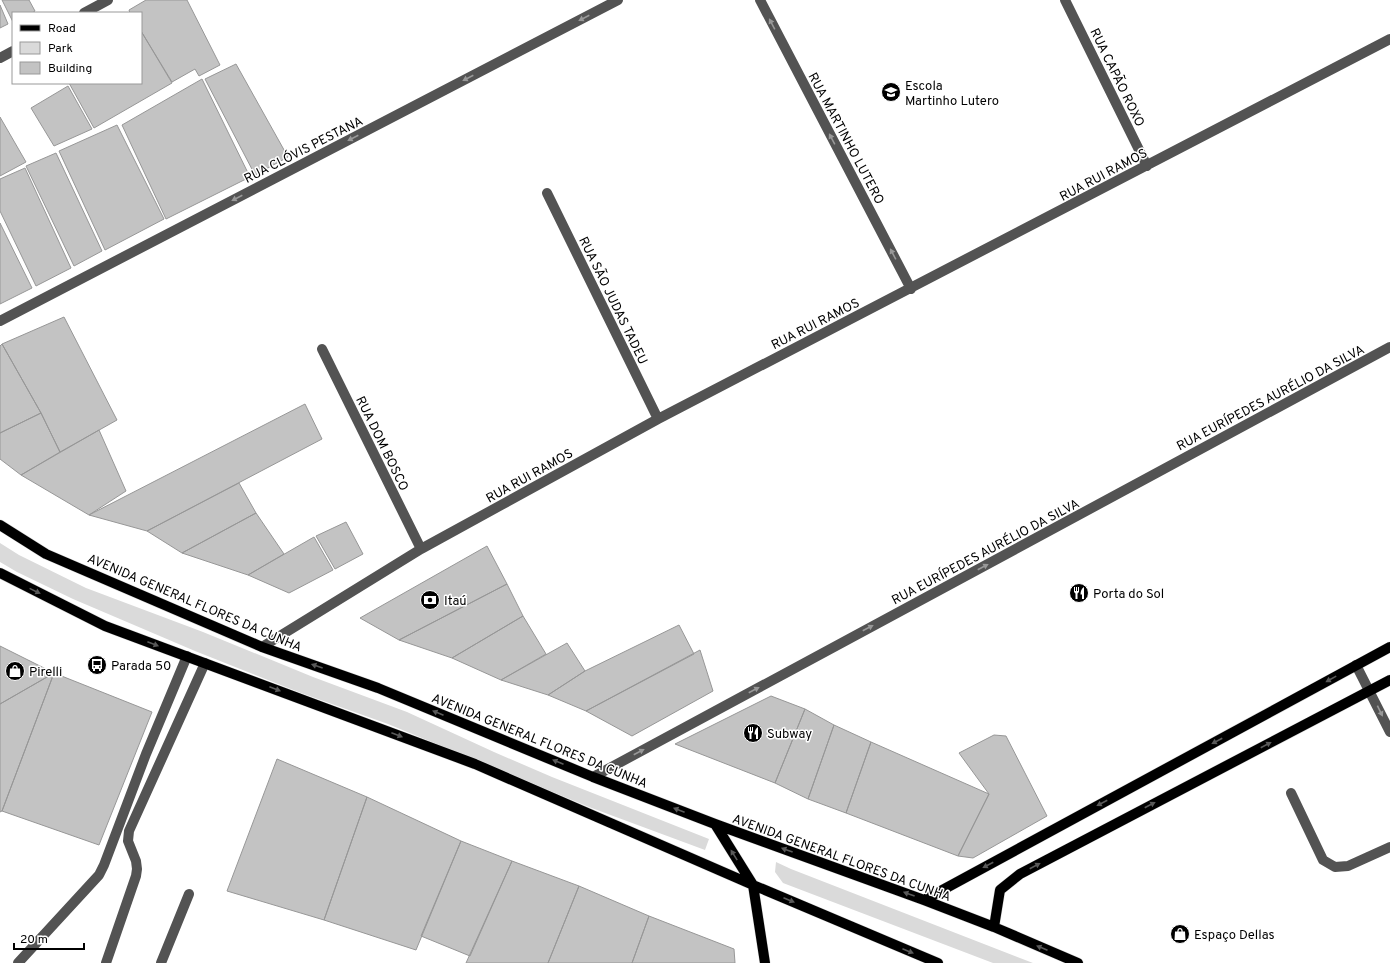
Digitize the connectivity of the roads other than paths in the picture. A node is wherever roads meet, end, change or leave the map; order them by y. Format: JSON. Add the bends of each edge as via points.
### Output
{"nodes":[{"id":1,"x":108,"y":0,"type":"edge"},
{"id":2,"x":618,"y":0,"type":"edge"},
{"id":3,"x":760,"y":0,"type":"edge"},
{"id":4,"x":1065,"y":0,"type":"edge"},
{"id":5,"x":86,"y":12,"type":"edge"},
{"id":6,"x":1390,"y":39,"type":"edge"},
{"id":7,"x":12,"y":52,"type":"edge"},
{"id":8,"x":0,"y":58,"type":"edge"},
{"id":9,"x":1147,"y":166,"type":"junction"},
{"id":10,"x":547,"y":193,"type":"dead end"},
{"id":11,"x":911,"y":288,"type":"junction"},
{"id":12,"x":0,"y":321,"type":"edge"},
{"id":13,"x":1390,"y":347,"type":"edge"},
{"id":14,"x":322,"y":348,"type":"dead end"},
{"id":15,"x":658,"y":419,"type":"junction"},
{"id":16,"x":0,"y":524,"type":"edge"},
{"id":17,"x":421,"y":549,"type":"junction"},
{"id":18,"x":0,"y":573,"type":"edge"},
{"id":19,"x":262,"y":647,"type":"junction"},
{"id":20,"x":1390,"y":647,"type":"edge"},
{"id":21,"x":187,"y":656,"type":"junction"},
{"id":22,"x":205,"y":663,"type":"junction"},
{"id":23,"x":1356,"y":665,"type":"junction"},
{"id":24,"x":1390,"y":680,"type":"edge"},
{"id":25,"x":1370,"y":690,"type":"junction"},
{"id":26,"x":1390,"y":732,"type":"edge"},
{"id":27,"x":593,"y":777,"type":"junction"},
{"id":28,"x":1291,"y":793,"type":"dead end"},
{"id":29,"x":715,"y":824,"type":"junction"},
{"id":30,"x":1390,"y":847,"type":"edge"},
{"id":31,"x":753,"y":885,"type":"junction"},
{"id":32,"x":190,"y":894,"type":"dead end"},
{"id":33,"x":924,"y":900,"type":"junction"},
{"id":34,"x":994,"y":927,"type":"junction"},
{"id":35,"x":18,"y":963,"type":"edge"},
{"id":36,"x":106,"y":963,"type":"edge"},
{"id":37,"x":161,"y":963,"type":"edge"},
{"id":38,"x":766,"y":963,"type":"edge"},
{"id":39,"x":938,"y":963,"type":"edge"},
{"id":40,"x":1078,"y":963,"type":"edge"}],
"edges":[{"from":1,"to":5,"type":"street"},
{"from":2,"to":12,"type":"street","name":"RUA CLÓVIS PESTANA","one_way":true},
{"from":11,"to":3,"type":"street","name":"RUA MARTINHO LUTERO","one_way":true},
{"from":4,"to":9,"type":"street","name":"RUA CAPÃO ROXO"},
{"from":6,"to":9,"type":"street","name":"RUA RUI RAMOS"},
{"from":7,"to":8,"type":"street"},
{"from":9,"to":11,"type":"street","name":"RUA RUI RAMOS"},
{"from":10,"to":15,"type":"street","name":"RUA SÃO JUDAS TADEU"},
{"from":11,"to":15,"type":"street","name":"RUA RUI RAMOS"},
{"from":27,"to":13,"type":"street","name":"RUA EURÍPEDES AURÉLIO DA SILVA","one_way":true},
{"from":14,"to":17,"type":"street","name":"RUA DOM BOSCO"},
{"from":15,"to":17,"type":"street","name":"RUA RUI RAMOS"},
{"from":16,"to":19,"type":"main road","name":"AVENIDA GENERAL FLORES DA CUNHA","via":[[46,554]]},
{"from":17,"to":19,"type":"street","name":"RUA RUI RAMOS"},
{"from":18,"to":21,"type":"main road","one_way":true,"via":[[105,626]]},
{"from":27,"to":19,"type":"main road","name":"AVENIDA GENERAL FLORES DA CUNHA","one_way":true,"via":[[378,688]]},
{"from":20,"to":23,"type":"main road"},
{"from":21,"to":22,"type":"main road"},
{"from":21,"to":35,"type":"street","via":[[99,875]]},
{"from":22,"to":31,"type":"main road","one_way":true,"via":[[475,764]]},
{"from":22,"to":36,"type":"street","via":[[129,832],[128,841],[136,861],[136,876]]},
{"from":23,"to":25,"type":"street"},
{"from":23,"to":33,"type":"main road","one_way":true},
{"from":24,"to":25,"type":"main road"},
{"from":25,"to":26,"type":"street","one_way":true},
{"from":34,"to":25,"type":"main road","one_way":true,"via":[[1000,890],[1020,874]]},
{"from":29,"to":27,"type":"main road","name":"AVENIDA GENERAL FLORES DA CUNHA","one_way":true},
{"from":28,"to":30,"type":"street","via":[[1323,860],[1335,867],[1348,866]]},
{"from":31,"to":29,"type":"main road","one_way":true},
{"from":33,"to":29,"type":"main road","name":"AVENIDA GENERAL FLORES DA CUNHA","one_way":true},
{"from":31,"to":38,"type":"main road"},
{"from":31,"to":39,"type":"main road","one_way":true},
{"from":32,"to":37,"type":"street"},
{"from":33,"to":34,"type":"main road","name":"AVENIDA GENERAL FLORES DA CUNHA"},
{"from":40,"to":34,"type":"main road","name":"AVENIDA GENERAL FLORES DA CUNHA","one_way":true}]}
